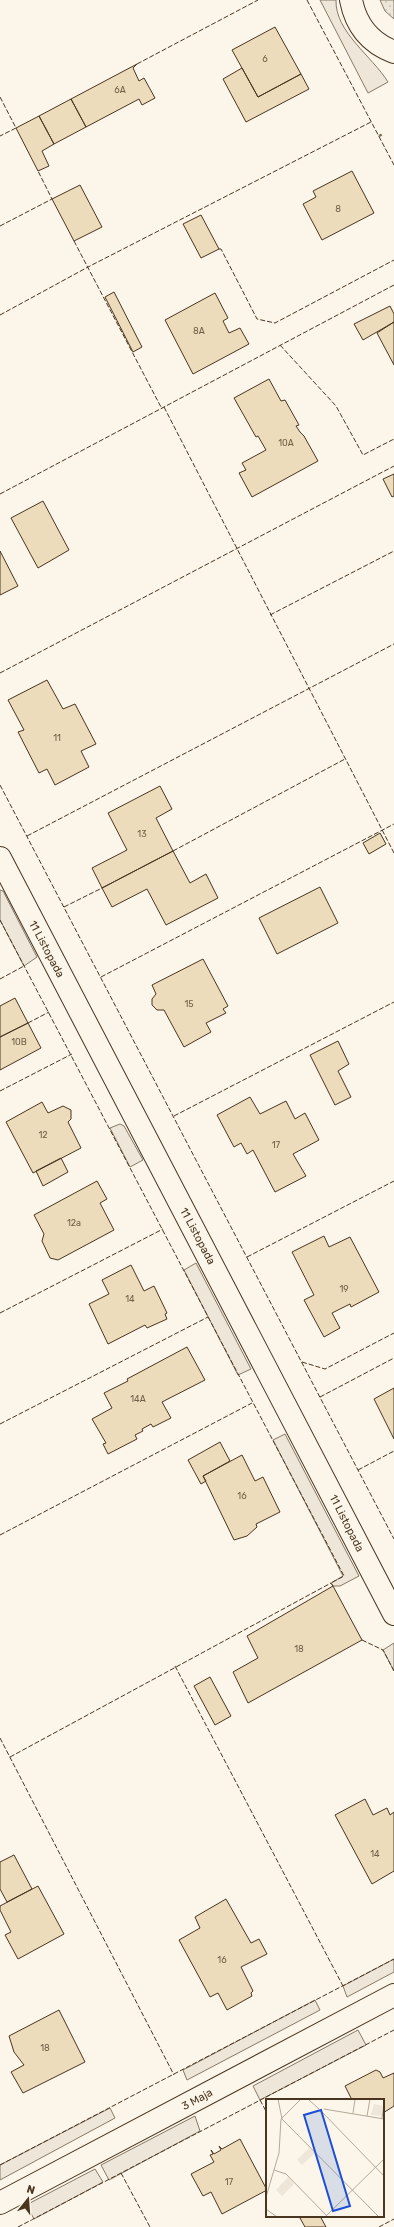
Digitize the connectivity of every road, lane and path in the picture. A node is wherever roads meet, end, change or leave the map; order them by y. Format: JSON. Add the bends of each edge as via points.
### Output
{"nodes":[{"id":1,"x":351,"y":0,"type":"edge"},
{"id":2,"x":394,"y":52,"type":"edge"},
{"id":3,"x":383,"y":134,"type":"dead end"},
{"id":4,"x":379,"y":136,"type":"dead end"},
{"id":5,"x":0,"y":858,"type":"edge"},
{"id":6,"x":394,"y":1614,"type":"edge"},
{"id":7,"x":394,"y":1995,"type":"edge"},
{"id":8,"x":0,"y":2203,"type":"edge"}],
"edges":[{"from":1,"to":2,"type":"street","via":[[362,30],[380,46]]},
{"from":3,"to":4,"type":"path"},
{"from":5,"to":6,"type":"street","name":"11 Listopada"},
{"from":7,"to":8,"type":"street","name":"3 Maja"}]}
